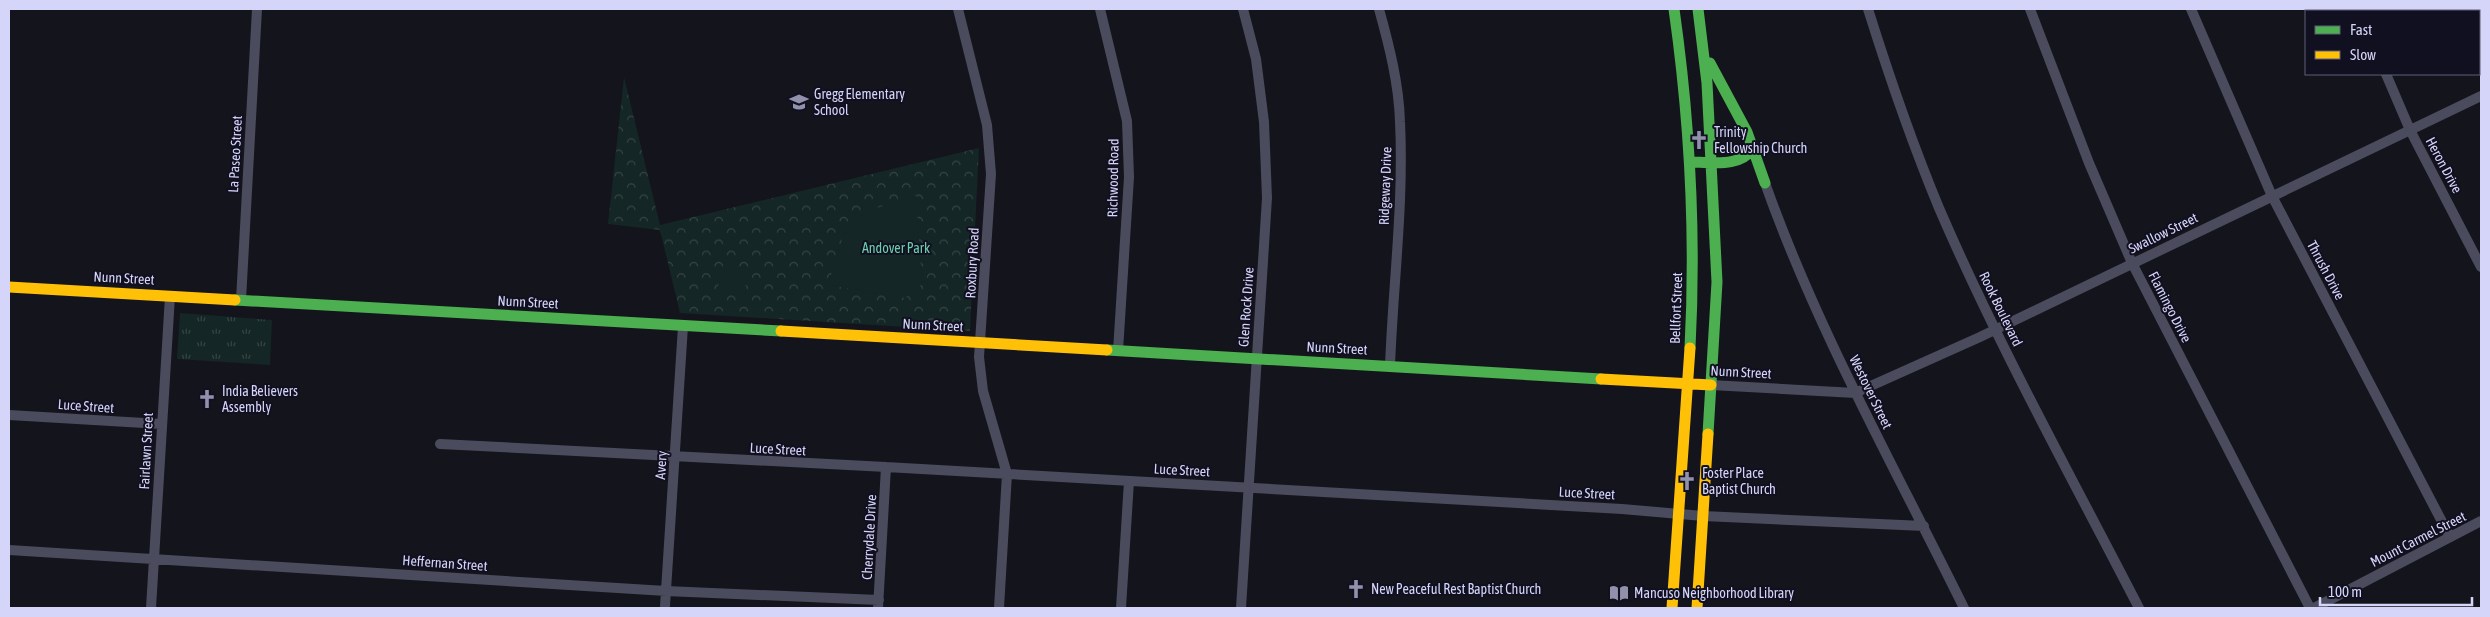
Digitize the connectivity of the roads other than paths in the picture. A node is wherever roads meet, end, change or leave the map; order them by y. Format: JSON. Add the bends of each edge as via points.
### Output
{"nodes":[{"id":1,"x":257,"y":9,"type":"edge"},
{"id":2,"x":958,"y":9,"type":"edge"},
{"id":3,"x":1100,"y":9,"type":"edge"},
{"id":4,"x":1243,"y":9,"type":"edge"},
{"id":5,"x":1379,"y":9,"type":"edge"},
{"id":6,"x":1674,"y":9,"type":"edge"},
{"id":7,"x":1698,"y":9,"type":"edge"},
{"id":8,"x":1868,"y":9,"type":"edge"},
{"id":9,"x":2030,"y":9,"type":"edge"},
{"id":10,"x":2191,"y":9,"type":"edge"},
{"id":11,"x":1702,"y":46,"type":"junction"},
{"id":12,"x":2386,"y":75,"type":"edge"},
{"id":13,"x":2481,"y":96,"type":"edge"},
{"id":14,"x":2410,"y":130,"type":"junction"},
{"id":15,"x":1754,"y":148,"type":"junction"},
{"id":16,"x":1691,"y":162,"type":"junction"},
{"id":17,"x":1713,"y":162,"type":"junction"},
{"id":18,"x":1736,"y":162,"type":"junction"},
{"id":19,"x":1765,"y":182,"type":"junction"},
{"id":20,"x":2272,"y":196,"type":"junction"},
{"id":21,"x":2132,"y":263,"type":"junction"},
{"id":22,"x":2481,"y":267,"type":"edge"},
{"id":23,"x":9,"y":287,"type":"edge"},
{"id":24,"x":170,"y":296,"type":"junction"},
{"id":25,"x":241,"y":300,"type":"junction"},
{"id":26,"x":683,"y":326,"type":"junction"},
{"id":27,"x":1995,"y":330,"type":"junction"},
{"id":28,"x":982,"y":343,"type":"junction"},
{"id":29,"x":1118,"y":351,"type":"junction"},
{"id":30,"x":1256,"y":359,"type":"junction"},
{"id":31,"x":1390,"y":366,"type":"junction"},
{"id":32,"x":1688,"y":384,"type":"junction"},
{"id":33,"x":1711,"y":385,"type":"junction"},
{"id":34,"x":1855,"y":393,"type":"junction"},
{"id":35,"x":9,"y":415,"type":"edge"},
{"id":36,"x":161,"y":424,"type":"junction"},
{"id":37,"x":440,"y":444,"type":"dead end"},
{"id":38,"x":676,"y":456,"type":"junction"},
{"id":39,"x":886,"y":467,"type":"junction"},
{"id":40,"x":1007,"y":474,"type":"junction"},
{"id":41,"x":1129,"y":481,"type":"junction"},
{"id":42,"x":1250,"y":488,"type":"junction"},
{"id":43,"x":1678,"y":514,"type":"junction"},
{"id":44,"x":1703,"y":516,"type":"junction"},
{"id":45,"x":2481,"y":521,"type":"edge"},
{"id":46,"x":1924,"y":526,"type":"junction"},
{"id":47,"x":2450,"y":537,"type":"junction"},
{"id":48,"x":9,"y":550,"type":"edge"},
{"id":49,"x":154,"y":559,"type":"junction"},
{"id":50,"x":666,"y":591,"type":"junction"},
{"id":51,"x":879,"y":604,"type":"edge"},
{"id":52,"x":665,"y":606,"type":"dead end"},
{"id":53,"x":151,"y":608,"type":"edge"},
{"id":54,"x":999,"y":608,"type":"edge"},
{"id":55,"x":1121,"y":608,"type":"edge"},
{"id":56,"x":1242,"y":608,"type":"edge"},
{"id":57,"x":1672,"y":608,"type":"edge"},
{"id":58,"x":1697,"y":608,"type":"edge"},
{"id":59,"x":1964,"y":608,"type":"edge"},
{"id":60,"x":2139,"y":608,"type":"edge"},
{"id":61,"x":2310,"y":608,"type":"edge"},
{"id":62,"x":2314,"y":608,"type":"edge"}],
"edges":[{"from":1,"to":25,"type":"street","name":"La Paseo Street"},
{"from":2,"to":28,"type":"street","name":"Roxbury Road","via":[[987,125],[991,174]]},
{"from":3,"to":29,"type":"street","name":"Richwood Road","via":[[1127,130],[1129,177]]},
{"from":4,"to":30,"type":"street","name":"Glen Rock Drive","via":[[1256,60],[1264,122],[1266,189]]},
{"from":5,"to":31,"type":"street","name":"Ridgeway Drive","via":[[1390,50],[1400,120],[1400,183]]},
{"from":6,"to":16,"type":"street","name":"Bellfort Street"},
{"from":7,"to":11,"type":"street"},
{"from":8,"to":27,"type":"street","name":"Rook Boulevard","via":[[1916,151]]},
{"from":9,"to":21,"type":"street","name":"Flamingo Drive","via":[[2089,163]]},
{"from":10,"to":20,"type":"street","name":"Thrush Drive"},
{"from":11,"to":15,"type":"street"},
{"from":11,"to":17,"type":"street"},
{"from":12,"to":14,"type":"street","name":"Heron Drive"},
{"from":13,"to":14,"type":"street","name":"Swallow Street"},
{"from":14,"to":20,"type":"street","name":"Swallow Street"},
{"from":14,"to":22,"type":"street","name":"Heron Drive"},
{"from":15,"to":18,"type":"street","via":[[1750,156]]},
{"from":15,"to":19,"type":"street"},
{"from":16,"to":17,"type":"street"},
{"from":16,"to":32,"type":"street","name":"Bellfort Street","via":[[1693,277]]},
{"from":17,"to":18,"type":"street"},
{"from":17,"to":33,"type":"street","via":[[1717,282]]},
{"from":18,"to":19,"type":"street","via":[[1754,170]]},
{"from":19,"to":34,"type":"street","name":"Westover Street","via":[[1783,235]]},
{"from":20,"to":21,"type":"street","name":"Swallow Street"},
{"from":20,"to":47,"type":"street","name":"Thrush Drive"},
{"from":21,"to":27,"type":"street","name":"Swallow Street"},
{"from":21,"to":61,"type":"street","name":"Flamingo Drive"},
{"from":23,"to":24,"type":"street","name":"Nunn Street"},
{"from":24,"to":25,"type":"street","name":"Nunn Street"},
{"from":24,"to":36,"type":"street","name":"Fairlawn Street"},
{"from":25,"to":26,"type":"street","name":"Nunn Street"},
{"from":26,"to":28,"type":"street","name":"Nunn Street"},
{"from":26,"to":38,"type":"street","name":"Avery"},
{"from":27,"to":34,"type":"street","name":"Swallow Street"},
{"from":27,"to":60,"type":"street","name":"Rook Boulevard"},
{"from":28,"to":29,"type":"street","name":"Nunn Street"},
{"from":28,"to":40,"type":"street","name":"Roxbury Road","via":[[979,357],[983,391]]},
{"from":29,"to":30,"type":"street","name":"Nunn Street"},
{"from":30,"to":31,"type":"street","name":"Nunn Street"},
{"from":30,"to":42,"type":"street","name":"Glen Rock Drive"},
{"from":31,"to":32,"type":"street","name":"Nunn Street"},
{"from":32,"to":33,"type":"street","name":"Nunn Street"},
{"from":32,"to":43,"type":"street","name":"Bellfort Street"},
{"from":33,"to":34,"type":"street","name":"Nunn Street"},
{"from":33,"to":44,"type":"street"},
{"from":34,"to":46,"type":"street","name":"Westover Street"},
{"from":35,"to":36,"type":"street","name":"Luce Street"},
{"from":36,"to":49,"type":"street","name":"Fairlawn Street"},
{"from":37,"to":38,"type":"street","name":"Luce Street"},
{"from":38,"to":39,"type":"street","name":"Luce Street"},
{"from":38,"to":50,"type":"street","name":"Avery"},
{"from":39,"to":40,"type":"street","name":"Luce Street"},
{"from":39,"to":51,"type":"street","name":"Cherrydale Drive"},
{"from":40,"to":41,"type":"street","name":"Luce Street"},
{"from":40,"to":54,"type":"street","name":"Roxbury Road"},
{"from":41,"to":42,"type":"street","name":"Luce Street"},
{"from":41,"to":55,"type":"street"},
{"from":42,"to":43,"type":"street","name":"Luce Street"},
{"from":42,"to":56,"type":"street","name":"Glen Rock Drive"},
{"from":43,"to":44,"type":"street","name":"Luce Street"},
{"from":43,"to":57,"type":"street","name":"Bellfort Street"},
{"from":44,"to":46,"type":"street","name":"Luce Street"},
{"from":44,"to":58,"type":"street"},
{"from":45,"to":47,"type":"street","name":"Mount Carmel Street"},
{"from":46,"to":59,"type":"street","name":"Westover Street"},
{"from":47,"to":62,"type":"street","name":"Mount Carmel Street"},
{"from":48,"to":49,"type":"street","name":"Heffernan Street"},
{"from":49,"to":50,"type":"street","name":"Heffernan Street"},
{"from":49,"to":53,"type":"street","name":"Fairlawn Street"},
{"from":50,"to":51,"type":"street","name":"Heffernan Street"},
{"from":50,"to":52,"type":"street","name":"Avery"}]}
